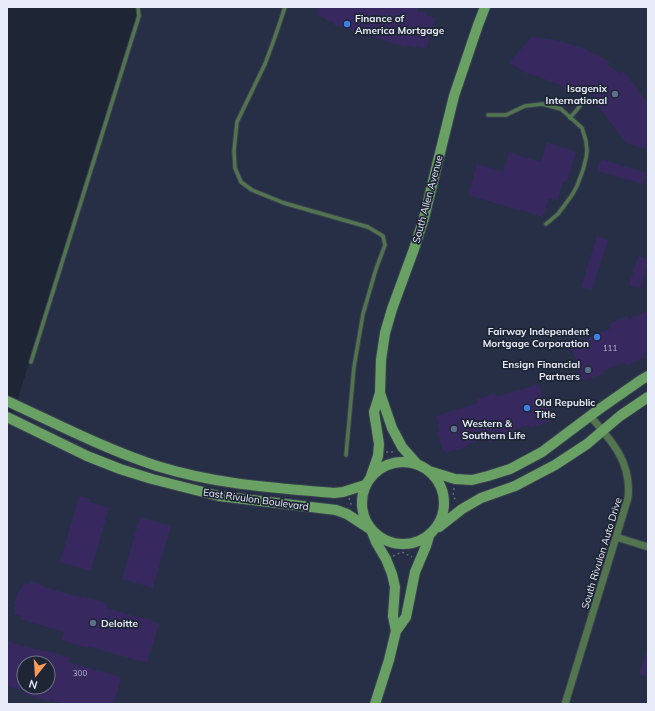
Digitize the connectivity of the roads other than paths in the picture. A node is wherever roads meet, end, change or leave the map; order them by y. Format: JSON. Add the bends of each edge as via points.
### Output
{"nodes":[{"id":1,"x":138,"y":7,"type":"edge"},
{"id":2,"x":284,"y":7,"type":"edge"},
{"id":3,"x":485,"y":7,"type":"edge"},
{"id":4,"x":580,"y":106,"type":"dead end"},
{"id":5,"x":488,"y":115,"type":"dead end"},
{"id":6,"x":570,"y":118,"type":"junction"},
{"id":7,"x":546,"y":224,"type":"dead end"},
{"id":8,"x":30,"y":362,"type":"dead end"},
{"id":9,"x":648,"y":376,"type":"edge"},
{"id":10,"x":380,"y":393,"type":"junction"},
{"id":11,"x":648,"y":397,"type":"edge"},
{"id":12,"x":7,"y":402,"type":"edge"},
{"id":13,"x":19,"y":407,"type":"junction"},
{"id":14,"x":590,"y":416,"type":"junction"},
{"id":15,"x":10,"y":418,"type":"edge"},
{"id":16,"x":603,"y":431,"type":"junction"},
{"id":17,"x":346,"y":455,"type":"dead end"},
{"id":18,"x":417,"y":464,"type":"junction"},
{"id":19,"x":429,"y":471,"type":"junction"},
{"id":20,"x":371,"y":476,"type":"junction"},
{"id":21,"x":207,"y":479,"type":"junction"},
{"id":22,"x":365,"y":486,"type":"junction"},
{"id":23,"x":204,"y":493,"type":"junction"},
{"id":24,"x":371,"y":530,"type":"junction"},
{"id":25,"x":431,"y":534,"type":"junction"},
{"id":26,"x":616,"y":537,"type":"junction"},
{"id":27,"x":648,"y":547,"type":"edge"},
{"id":28,"x":396,"y":631,"type":"junction"},
{"id":29,"x":375,"y":704,"type":"edge"},
{"id":30,"x":565,"y":704,"type":"edge"}],
"edges":[{"from":1,"to":8,"type":"lane","via":[[139,16]]},
{"from":2,"to":17,"type":"lane","via":[[265,64],[237,122],[235,168],[241,182],[252,190],[284,204],[368,227],[383,236],[385,245],[363,314],[354,367]]},
{"from":3,"to":10,"type":"street","name":"South Allen Avenue","via":[[450,110],[424,218],[385,333]]},
{"from":4,"to":6,"type":"lane"},
{"from":5,"to":6,"type":"lane","via":[[506,115],[525,106],[542,104],[561,109]]},
{"from":6,"to":7,"type":"lane","via":[[582,128],[586,141],[586,158],[572,195],[558,214]]},
{"from":9,"to":14,"type":"street"},
{"from":10,"to":18,"type":"street","name":"South Allen Avenue","via":[[392,428],[402,447]]},
{"from":10,"to":20,"type":"street","name":"South Allen Avenue","via":[[374,412],[379,444],[378,456]]},
{"from":11,"to":16,"type":"street"},
{"from":12,"to":13,"type":"street","name":"East Rivulon Boulevard"},
{"from":13,"to":15,"type":"lane"},
{"from":13,"to":21,"type":"street","name":"East Rivulon Boulevard","via":[[112,449],[159,466]]},
{"from":14,"to":16,"type":"street","name":"South Rivulon Auto Drive"},
{"from":14,"to":19,"type":"street","via":[[542,452],[510,469],[472,480],[455,479]]},
{"from":15,"to":23,"type":"street","name":"East Rivulon Boulevard","via":[[87,456],[120,469]]},
{"from":16,"to":25,"type":"street","via":[[555,465],[462,509]]},
{"from":16,"to":26,"type":"street","name":"South Rivulon Auto Drive","via":[[624,463],[629,481],[628,498]]},
{"from":18,"to":19,"type":"street"},
{"from":18,"to":20,"type":"street","via":[[392,463]]},
{"from":19,"to":25,"type":"street","via":[[438,481],[443,493],[444,507],[441,520]]},
{"from":20,"to":22,"type":"street"},
{"from":21,"to":22,"type":"street","name":"East Rivulon Boulevard","via":[[252,486],[334,493]]},
{"from":21,"to":23,"type":"lane"},
{"from":22,"to":24,"type":"street","via":[[361,496],[361,508]]},
{"from":23,"to":24,"type":"street","name":"East Rivulon Boulevard","via":[[336,510]]},
{"from":24,"to":25,"type":"street","via":[[392,544],[404,545],[417,542]]},
{"from":24,"to":28,"type":"street","via":[[392,574],[395,587],[393,616]]},
{"from":25,"to":28,"type":"street","via":[[415,572],[406,617]]},
{"from":26,"to":27,"type":"street"},
{"from":26,"to":30,"type":"street","name":"South Rivulon Auto Drive"},
{"from":28,"to":29,"type":"street"}]}
